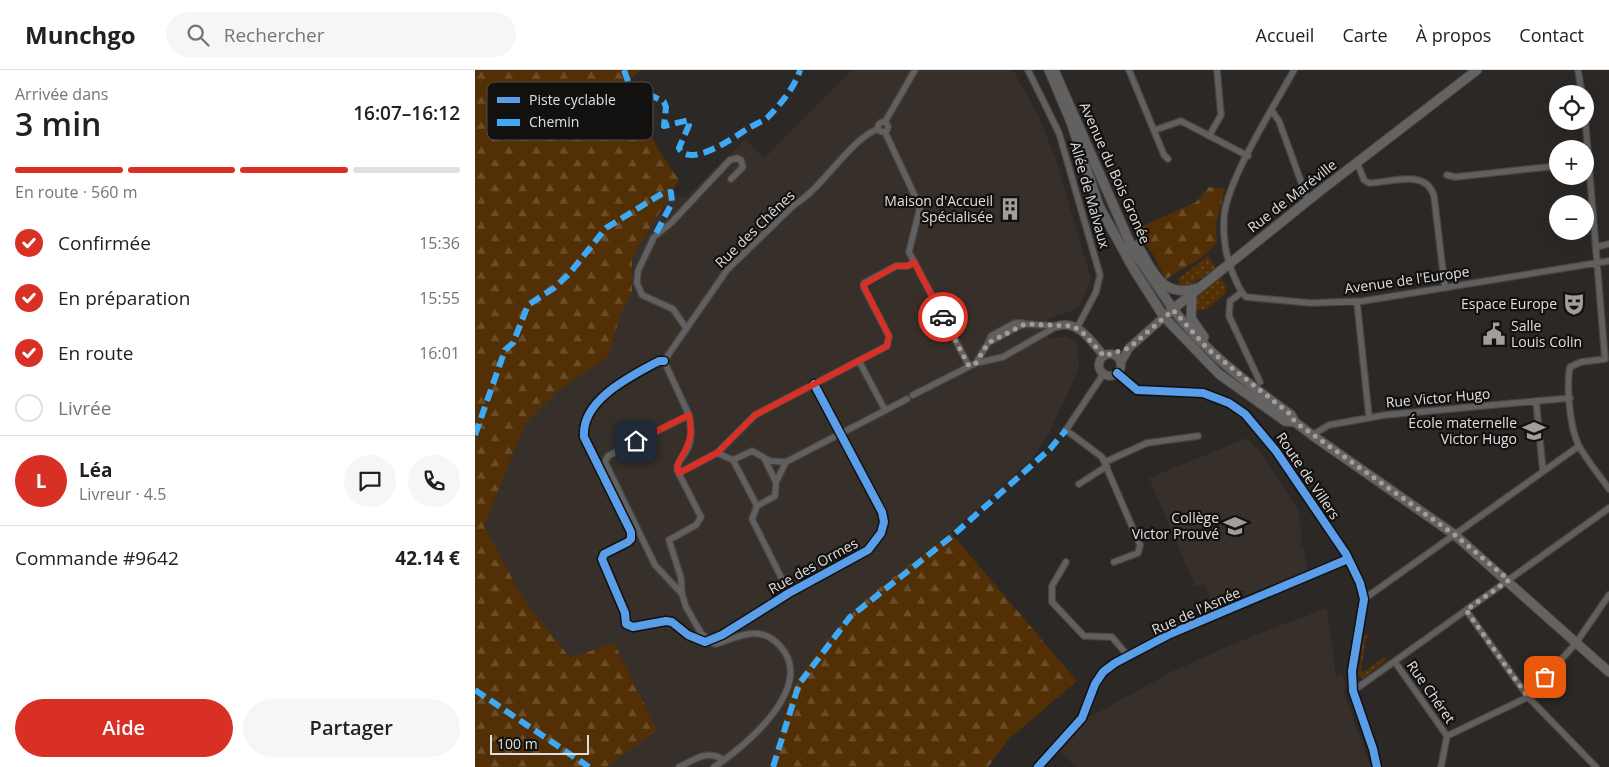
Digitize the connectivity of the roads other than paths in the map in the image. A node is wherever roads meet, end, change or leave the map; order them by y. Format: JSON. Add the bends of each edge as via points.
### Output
{"nodes":[{"id":1,"x":915,"y":70,"type":"edge"},
{"id":2,"x":1028,"y":70,"type":"edge"},
{"id":3,"x":1049,"y":70,"type":"edge"},
{"id":4,"x":1054,"y":70,"type":"edge"},
{"id":5,"x":1129,"y":70,"type":"edge"},
{"id":6,"x":1217,"y":70,"type":"edge"},
{"id":7,"x":1294,"y":70,"type":"edge"},
{"id":8,"x":1477,"y":70,"type":"edge"},
{"id":9,"x":1578,"y":70,"type":"edge"},
{"id":10,"x":1580,"y":85,"type":"edge"},
{"id":11,"x":1272,"y":111,"type":"junction"},
{"id":12,"x":885,"y":122,"type":"junction"},
{"id":13,"x":878,"y":129,"type":"junction"},
{"id":14,"x":1155,"y":130,"type":"junction"},
{"id":15,"x":885,"y":132,"type":"junction"},
{"id":16,"x":1209,"y":136,"type":"junction"},
{"id":17,"x":1248,"y":156,"type":"junction"},
{"id":18,"x":1168,"y":159,"type":"dead end"},
{"id":19,"x":1357,"y":162,"type":"junction"},
{"id":20,"x":1549,"y":167,"type":"edge"},
{"id":21,"x":1447,"y":175,"type":"dead end"},
{"id":22,"x":731,"y":179,"type":"dead end"},
{"id":23,"x":1589,"y":185,"type":"edge"},
{"id":24,"x":1309,"y":201,"type":"junction"},
{"id":25,"x":1111,"y":204,"type":"junction"},
{"id":26,"x":1609,"y":244,"type":"edge"},
{"id":27,"x":1596,"y":246,"type":"junction"},
{"id":28,"x":1609,"y":261,"type":"edge"},
{"id":29,"x":914,"y":262,"type":"junction"},
{"id":30,"x":1597,"y":263,"type":"junction"},
{"id":31,"x":1229,"y":264,"type":"junction"},
{"id":32,"x":1445,"y":288,"type":"junction"},
{"id":33,"x":1195,"y":290,"type":"junction"},
{"id":34,"x":1241,"y":293,"type":"junction"},
{"id":35,"x":1357,"y":302,"type":"junction"},
{"id":36,"x":1173,"y":310,"type":"junction"},
{"id":37,"x":1164,"y":317,"type":"junction"},
{"id":38,"x":1057,"y":326,"type":"junction"},
{"id":39,"x":686,"y":328,"type":"junction"},
{"id":40,"x":1077,"y":328,"type":"junction"},
{"id":41,"x":1129,"y":348,"type":"junction"},
{"id":42,"x":1208,"y":349,"type":"junction"},
{"id":43,"x":1113,"y":354,"type":"junction"},
{"id":44,"x":1104,"y":356,"type":"junction"},
{"id":45,"x":859,"y":360,"type":"junction"},
{"id":46,"x":664,"y":361,"type":"junction"},
{"id":47,"x":1121,"y":362,"type":"junction"},
{"id":48,"x":976,"y":363,"type":"junction"},
{"id":49,"x":969,"y":366,"type":"junction"},
{"id":50,"x":1103,"y":373,"type":"junction"},
{"id":51,"x":1117,"y":373,"type":"junction"},
{"id":52,"x":1260,"y":382,"type":"dead end"},
{"id":53,"x":814,"y":384,"type":"junction"},
{"id":54,"x":913,"y":395,"type":"dead end"},
{"id":55,"x":1570,"y":398,"type":"junction"},
{"id":56,"x":907,"y":399,"type":"dead end"},
{"id":57,"x":1536,"y":401,"type":"junction"},
{"id":58,"x":885,"y":410,"type":"junction"},
{"id":59,"x":689,"y":415,"type":"junction"},
{"id":60,"x":1369,"y":417,"type":"junction"},
{"id":61,"x":1295,"y":422,"type":"junction"},
{"id":62,"x":841,"y":433,"type":"junction"},
{"id":63,"x":1313,"y":435,"type":"junction"},
{"id":64,"x":1199,"y":436,"type":"dead end"},
{"id":65,"x":1579,"y":446,"type":"junction"},
{"id":66,"x":717,"y":453,"type":"junction"},
{"id":67,"x":764,"y":458,"type":"junction"},
{"id":68,"x":733,"y":460,"type":"junction"},
{"id":69,"x":785,"y":462,"type":"junction"},
{"id":70,"x":1106,"y":464,"type":"junction"},
{"id":71,"x":1543,"y":471,"type":"junction"},
{"id":72,"x":679,"y":473,"type":"junction"},
{"id":73,"x":776,"y":482,"type":"junction"},
{"id":74,"x":1079,"y":484,"type":"dead end"},
{"id":75,"x":1609,"y":488,"type":"edge"},
{"id":76,"x":757,"y":506,"type":"junction"},
{"id":77,"x":1609,"y":508,"type":"edge"},
{"id":78,"x":1455,"y":535,"type":"junction"},
{"id":79,"x":1348,"y":559,"type":"junction"},
{"id":80,"x":1066,"y":562,"type":"dead end"},
{"id":81,"x":1115,"y":562,"type":"dead end"},
{"id":82,"x":1509,"y":580,"type":"junction"},
{"id":83,"x":789,"y":593,"type":"junction"},
{"id":84,"x":682,"y":594,"type":"junction"},
{"id":85,"x":1609,"y":596,"type":"edge"},
{"id":86,"x":1364,"y":599,"type":"junction"},
{"id":87,"x":1466,"y":610,"type":"junction"},
{"id":88,"x":709,"y":640,"type":"junction"},
{"id":89,"x":1576,"y":643,"type":"junction"},
{"id":90,"x":1128,"y":656,"type":"junction"},
{"id":91,"x":1395,"y":662,"type":"junction"},
{"id":92,"x":1609,"y":672,"type":"edge"},
{"id":93,"x":1353,"y":691,"type":"junction"},
{"id":94,"x":1528,"y":697,"type":"junction"},
{"id":95,"x":1447,"y":736,"type":"junction"},
{"id":96,"x":724,"y":760,"type":"junction"},
{"id":97,"x":679,"y":767,"type":"edge"},
{"id":98,"x":714,"y":767,"type":"edge"},
{"id":99,"x":1038,"y":767,"type":"edge"},
{"id":100,"x":1377,"y":767,"type":"edge"},
{"id":101,"x":1441,"y":767,"type":"edge"},
{"id":102,"x":1597,"y":767,"type":"edge"}],
"edges":[{"from":1,"to":12,"type":"street"},
{"from":2,"to":40,"type":"street","name":"Allée de Malvaux","via":[[1062,141],[1100,275],[1096,292]]},
{"from":3,"to":37,"type":"main road","name":"Avenue du Bois Gronée","via":[[1071,122],[1099,206]]},
{"from":4,"to":25,"type":"main road","name":"Avenue du Bois Gronée"},
{"from":5,"to":14,"type":"street"},
{"from":6,"to":16,"type":"street","via":[[1221,115]]},
{"from":7,"to":11,"type":"street"},
{"from":8,"to":19,"type":"main road","name":"Rue de Maréville"},
{"from":9,"to":10,"type":"street"},
{"from":11,"to":17,"type":"street"},
{"from":11,"to":24,"type":"street","via":[[1279,121]]},
{"from":12,"to":13,"type":"street","name":"Rue des Chênes","via":[[879,123]]},
{"from":12,"to":15,"type":"street","via":[[888,127]]},
{"from":13,"to":15,"type":"street"},
{"from":13,"to":39,"type":"street","name":"Rue des Chênes","via":[[865,136],[806,197],[727,270]]},
{"from":14,"to":16,"type":"street","via":[[1181,121]]},
{"from":14,"to":18,"type":"street","via":[[1163,155]]},
{"from":15,"to":29,"type":"street","via":[[920,207],[909,247]]},
{"from":16,"to":17,"type":"street"},
{"from":17,"to":31,"type":"street","via":[[1231,189],[1224,218]]},
{"from":19,"to":24,"type":"main road","name":"Rue de Maréville"},
{"from":19,"to":32,"type":"street","via":[[1364,180],[1369,183],[1415,179],[1430,187],[1434,196]]},
{"from":20,"to":21,"type":"street","via":[[1455,177]]},
{"from":22,"to":39,"type":"street","via":[[743,167],[737,158],[730,160],[654,237],[638,271],[641,295],[673,309]]},
{"from":23,"to":27,"type":"street"},
{"from":24,"to":31,"type":"main road","name":"Rue de Maréville"},
{"from":25,"to":33,"type":"main road","via":[[1117,208],[1164,285],[1180,292]]},
{"from":25,"to":36,"type":"main road","name":"Avenue du Bois Gronée","via":[[1133,250]]},
{"from":26,"to":27,"type":"street"},
{"from":27,"to":30,"type":"street"},
{"from":28,"to":30,"type":"street","name":"Avenue de l'Europe"},
{"from":29,"to":45,"type":"street","via":[[908,266],[896,266],[864,283],[890,341],[887,346]]},
{"from":29,"to":49,"type":"street"},
{"from":30,"to":32,"type":"street","name":"Avenue de l'Europe"},
{"from":30,"to":55,"type":"street","via":[[1605,360],[1581,362],[1570,367]]},
{"from":31,"to":33,"type":"main road","name":"Rue de Maréville"},
{"from":31,"to":34,"type":"street"},
{"from":32,"to":35,"type":"street","name":"Avenue de l'Europe"},
{"from":33,"to":36,"type":"main road","name":"Rue de Maréville"},
{"from":33,"to":42,"type":"main road","via":[[1191,318],[1205,338]]},
{"from":34,"to":35,"type":"street","name":"Avenue de l'Europe","via":[[1251,299]]},
{"from":34,"to":52,"type":"street","via":[[1231,301],[1229,316]]},
{"from":35,"to":60,"type":"street"},
{"from":36,"to":37,"type":"main road","name":"Rue de Maréville"},
{"from":36,"to":42,"type":"main road"},
{"from":37,"to":41,"type":"street","name":"Rue de Maréville"},
{"from":37,"to":61,"type":"main road","via":[[1219,374],[1285,421]]},
{"from":38,"to":40,"type":"street"},
{"from":38,"to":48,"type":"street","via":[[1003,357]]},
{"from":38,"to":48,"type":"street","via":[[1025,324],[988,343]]},
{"from":39,"to":46,"type":"street","name":"Rue des Chênes"},
{"from":40,"to":44,"type":"street"},
{"from":41,"to":43,"type":"street","name":"Rue de Maréville"},
{"from":41,"to":47,"type":"street","name":"Rue de Maréville"},
{"from":42,"to":61,"type":"main road","via":[[1290,414]]},
{"from":43,"to":44,"type":"street"},
{"from":43,"to":47,"type":"street"},
{"from":44,"to":50,"type":"street","via":[[1099,366]]},
{"from":45,"to":53,"type":"street"},
{"from":45,"to":58,"type":"street"},
{"from":46,"to":59,"type":"street"},
{"from":46,"to":88,"type":"street","via":[[620,381],[599,401],[583,430],[583,437],[631,536],[629,542],[604,554],[602,559],[629,626],[672,622],[693,638]]},
{"from":47,"to":51,"type":"street"},
{"from":48,"to":49,"type":"street"},
{"from":49,"to":54,"type":"street"},
{"from":50,"to":51,"type":"street","via":[[1111,376]]},
{"from":50,"to":70,"type":"street","via":[[1066,430],[1097,452]]},
{"from":51,"to":79,"type":"street","name":"Route de Villers","via":[[1137,390],[1203,393],[1229,403],[1245,414],[1259,427]]},
{"from":53,"to":62,"type":"street","name":"Rue des Ormes"},
{"from":53,"to":66,"type":"street","via":[[755,415]]},
{"from":55,"to":57,"type":"street","name":"Rue Victor Hugo"},
{"from":55,"to":65,"type":"street"},
{"from":56,"to":58,"type":"street"},
{"from":57,"to":60,"type":"street","name":"Rue Victor Hugo"},
{"from":57,"to":71,"type":"street"},
{"from":58,"to":62,"type":"street"},
{"from":59,"to":72,"type":"street","via":[[691,437],[677,466]]},
{"from":59,"to":84,"type":"street","via":[[607,456],[605,462],[655,565]]},
{"from":60,"to":63,"type":"street","name":"Rue Victor Hugo","via":[[1329,425]]},
{"from":61,"to":63,"type":"main road"},
{"from":62,"to":69,"type":"street"},
{"from":62,"to":83,"type":"street","name":"Rue des Ormes","via":[[882,512],[881,533],[868,550]]},
{"from":63,"to":78,"type":"main road"},
{"from":64,"to":70,"type":"street","via":[[1147,443]]},
{"from":65,"to":71,"type":"street"},
{"from":65,"to":75,"type":"street"},
{"from":66,"to":68,"type":"street"},
{"from":66,"to":72,"type":"street"},
{"from":67,"to":68,"type":"street","via":[[752,450]]},
{"from":67,"to":69,"type":"street"},
{"from":67,"to":73,"type":"street"},
{"from":68,"to":76,"type":"street"},
{"from":69,"to":73,"type":"street"},
{"from":70,"to":74,"type":"street"},
{"from":70,"to":81,"type":"street","via":[[1140,545],[1138,553]]},
{"from":71,"to":78,"type":"street"},
{"from":72,"to":84,"type":"street","via":[[701,520],[669,540],[681,578]]},
{"from":73,"to":76,"type":"street","via":[[775,496]]},
{"from":76,"to":83,"type":"street","via":[[752,519]]},
{"from":77,"to":82,"type":"street"},
{"from":78,"to":82,"type":"main road"},
{"from":78,"to":86,"type":"street"},
{"from":79,"to":86,"type":"street","name":"Route de Villers"},
{"from":79,"to":90,"type":"street","name":"Rue de l'Asnée","via":[[1170,634]]},
{"from":80,"to":90,"type":"street","via":[[1052,586],[1052,602],[1081,634],[1090,638],[1113,637]]},
{"from":82,"to":87,"type":"street"},
{"from":82,"to":89,"type":"main road"},
{"from":83,"to":88,"type":"street","name":"Rue des Ormes"},
{"from":84,"to":88,"type":"street","via":[[696,626]]},
{"from":85,"to":89,"type":"street"},
{"from":86,"to":93,"type":"street","name":"Route de Villers","via":[[1352,671]]},
{"from":87,"to":91,"type":"street"},
{"from":87,"to":94,"type":"street"},
{"from":88,"to":96,"type":"street","via":[[716,644],[752,632],[768,636],[782,648],[791,670],[786,693],[767,720],[743,747]]},
{"from":89,"to":92,"type":"main road"},
{"from":89,"to":94,"type":"street"},
{"from":90,"to":99,"type":"street","name":"Rue de l'Asnée","via":[[1099,678],[1082,718]]},
{"from":91,"to":93,"type":"street"},
{"from":91,"to":95,"type":"street","name":"Rue Chéret"},
{"from":93,"to":100,"type":"street","name":"Route de Villers"},
{"from":94,"to":95,"type":"street"},
{"from":94,"to":102,"type":"street"},
{"from":95,"to":101,"type":"street"},
{"from":96,"to":97,"type":"street","via":[[714,754],[707,755]]},
{"from":96,"to":98,"type":"street"}]}
